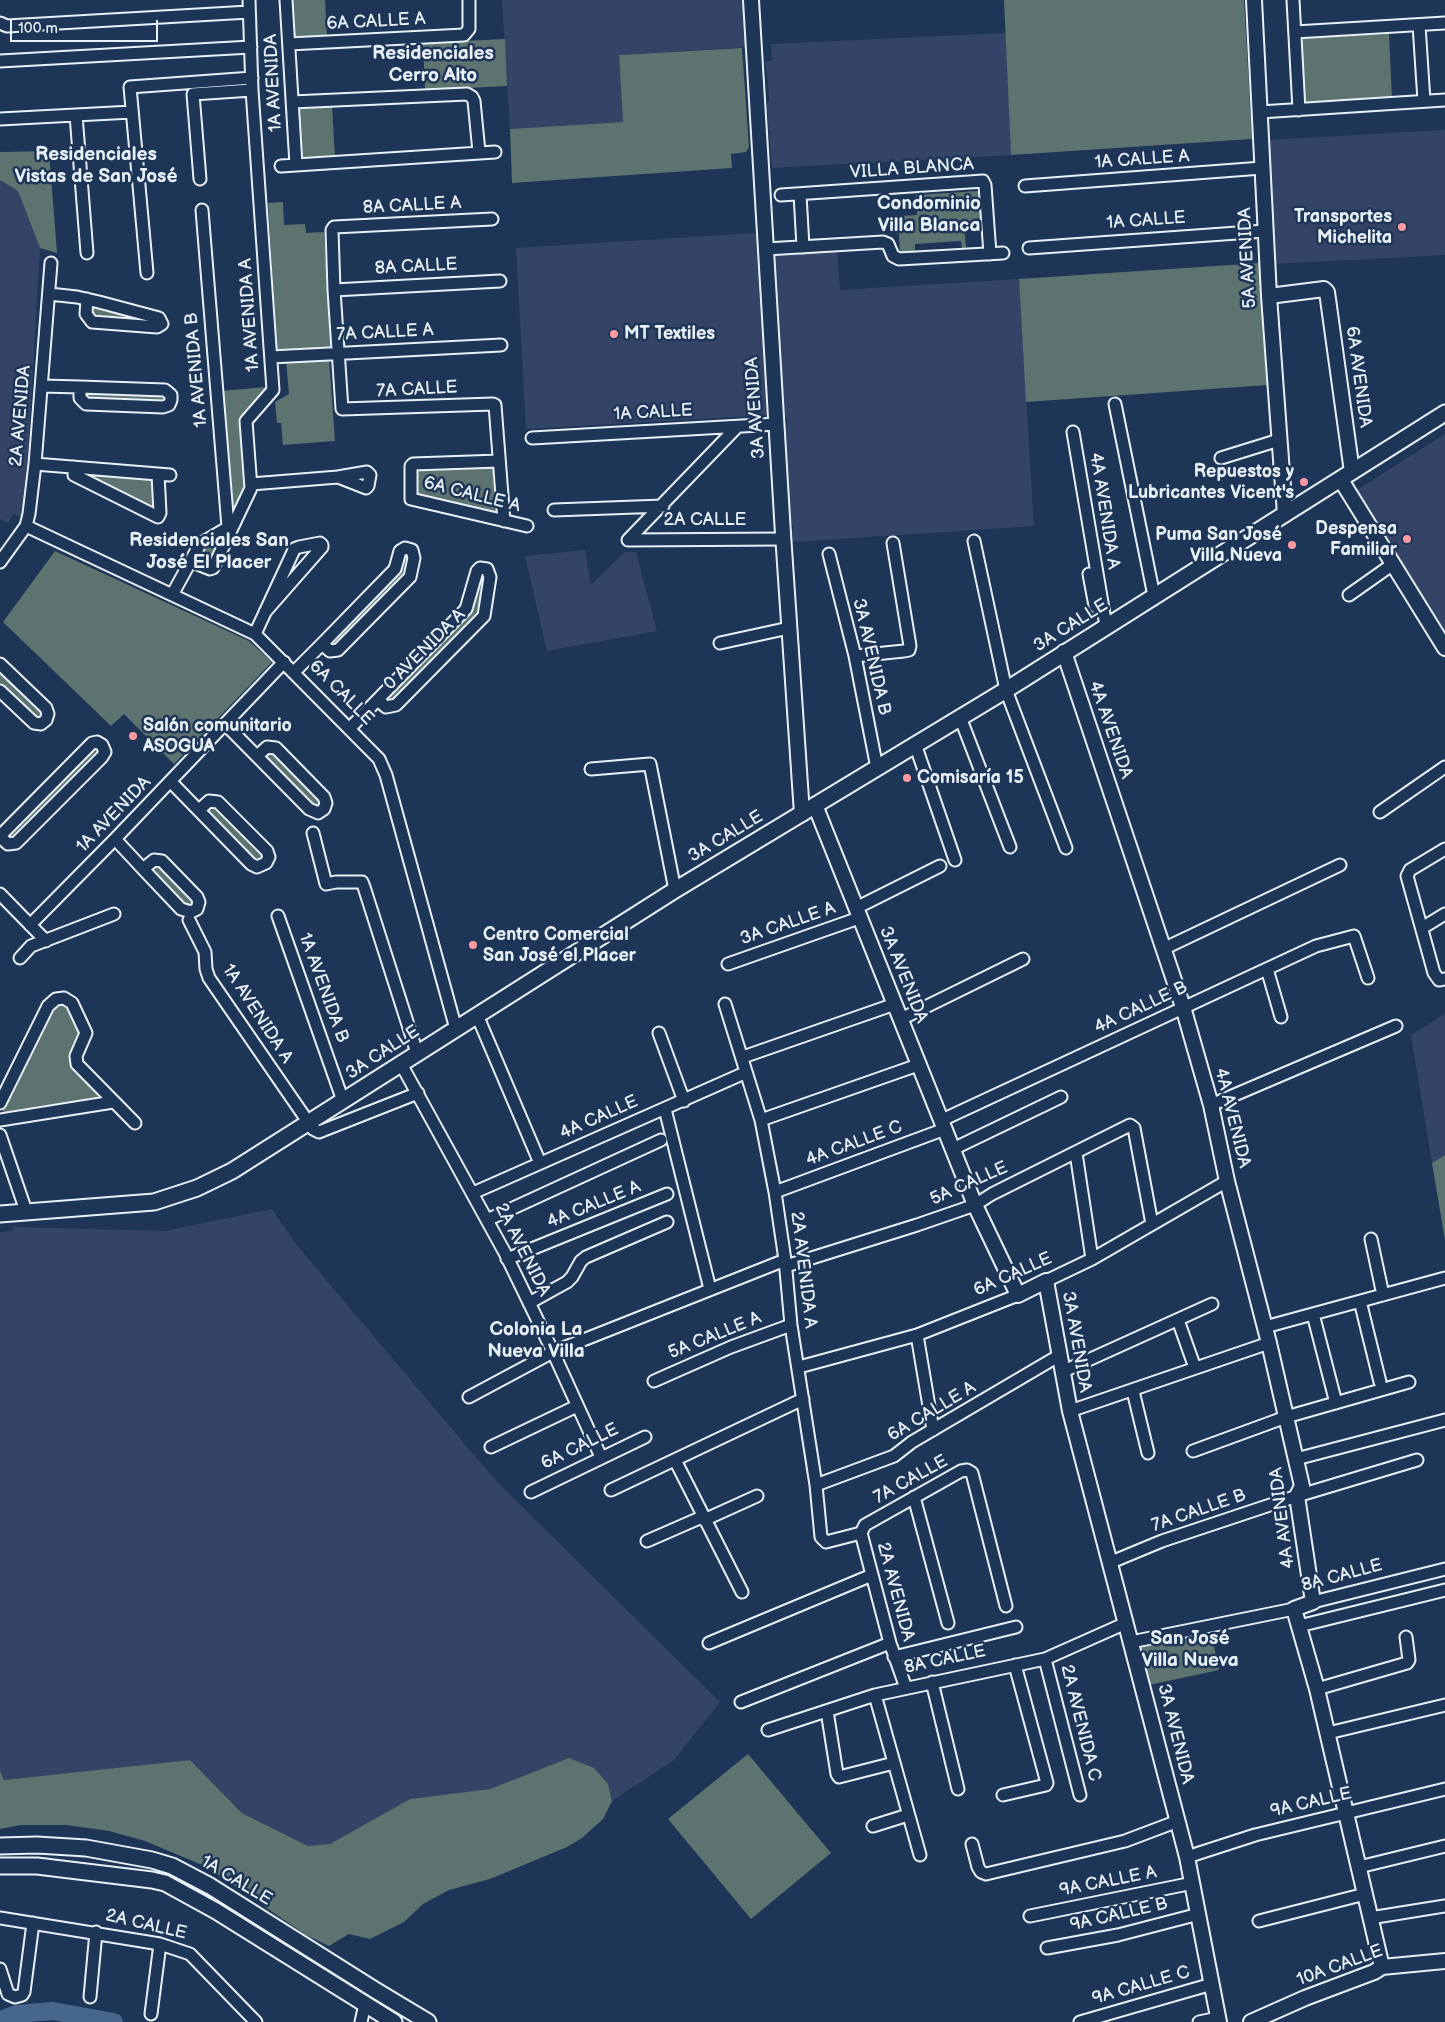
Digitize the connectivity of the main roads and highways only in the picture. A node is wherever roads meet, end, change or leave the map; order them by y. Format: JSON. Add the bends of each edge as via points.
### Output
{"nodes":[{"id":1,"x":1445,"y":413,"type":"edge"},
{"id":2,"x":0,"y":1214,"type":"edge"},
{"id":3,"x":0,"y":1846,"type":"edge"},
{"id":4,"x":0,"y":1866,"type":"edge"},
{"id":5,"x":394,"y":2022,"type":"edge"},
{"id":6,"x":428,"y":2022,"type":"edge"}],
"edges":[{"from":1,"to":2,"type":"main road","name":"3A CALLE","via":[[1154,596],[1105,618],[1064,652],[1006,690],[675,890],[232,1171],[205,1185],[145,1204]]},
{"from":3,"to":6,"type":"main road","name":"1A CALLE","via":[[86,1848],[172,1866],[210,1886]]},
{"from":4,"to":5,"type":"main road","name":"1A CALLE","via":[[37,1866],[164,1883],[216,1911]]}]}
